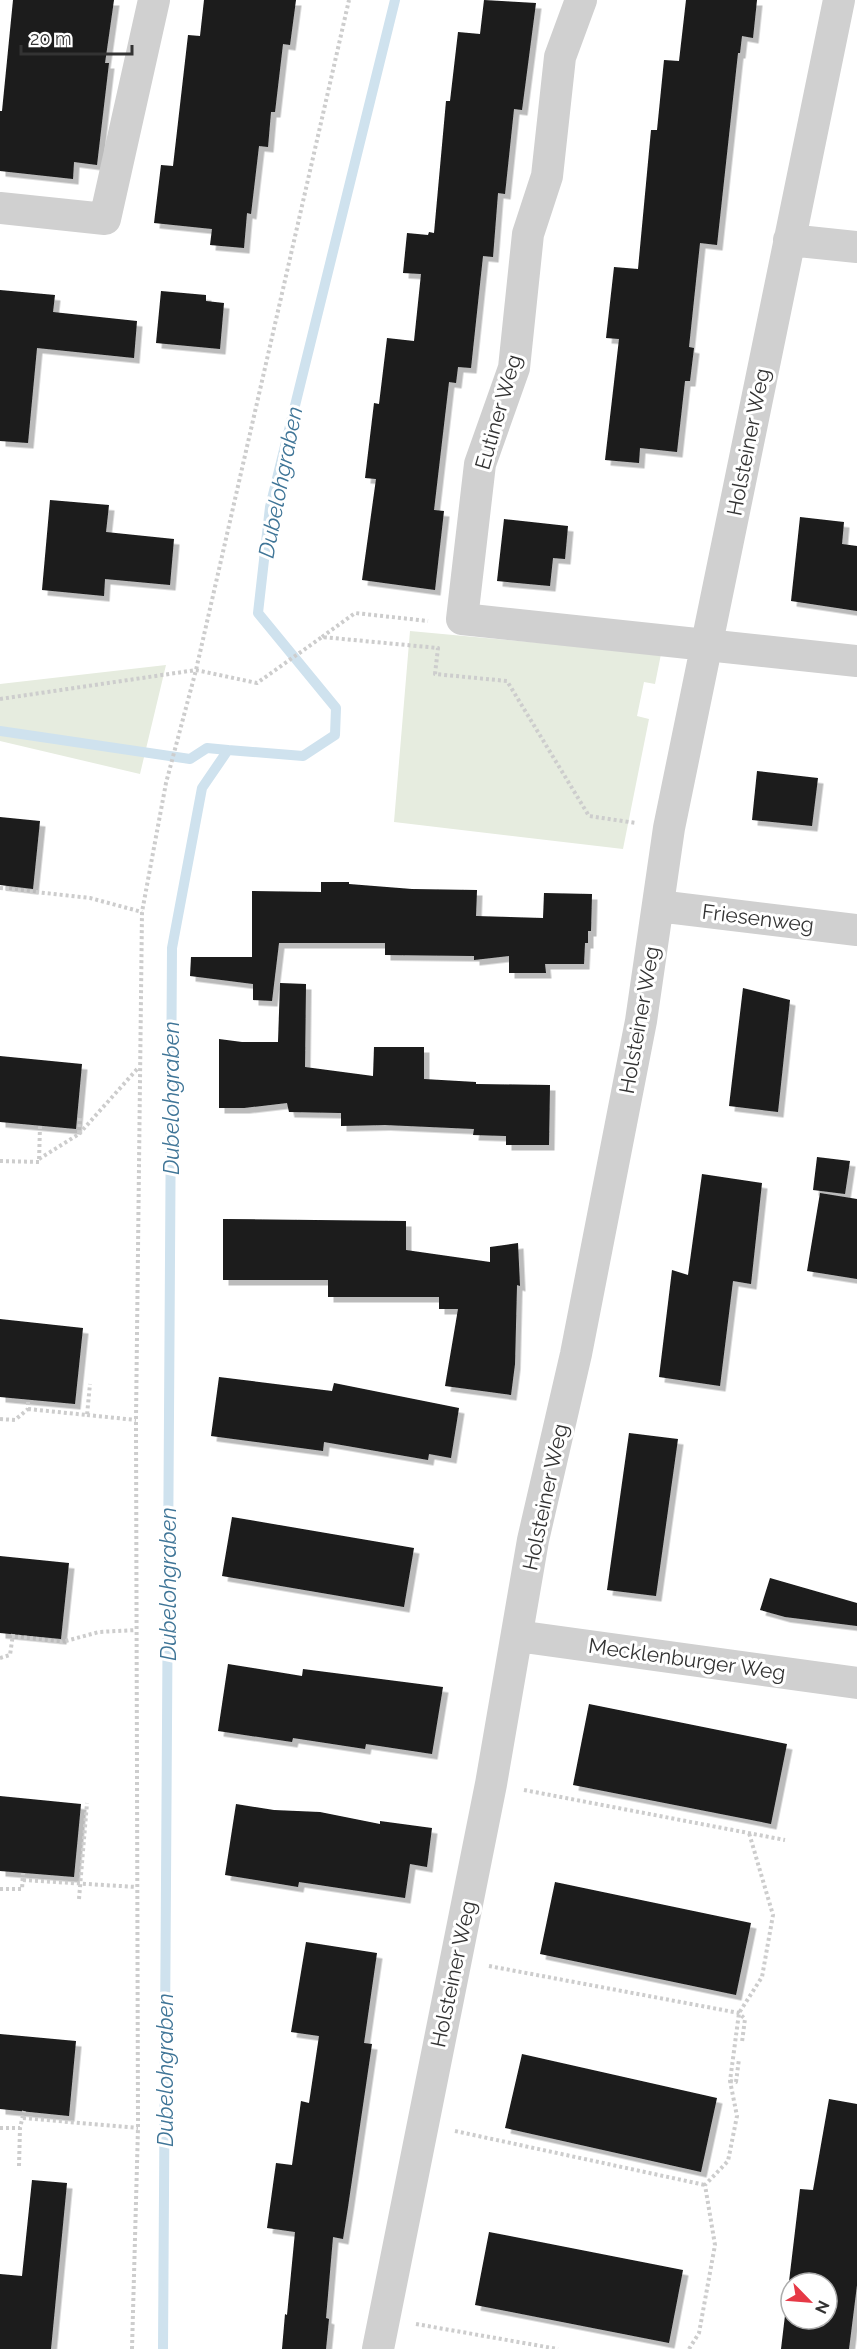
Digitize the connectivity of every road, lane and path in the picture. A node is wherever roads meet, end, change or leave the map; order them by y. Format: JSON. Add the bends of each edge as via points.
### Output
{"nodes":[{"id":1,"x":154,"y":0,"type":"edge"},
{"id":2,"x":349,"y":0,"type":"edge"},
{"id":3,"x":581,"y":0,"type":"edge"},
{"id":4,"x":839,"y":0,"type":"edge"},
{"id":5,"x":0,"y":208,"type":"edge"},
{"id":6,"x":789,"y":240,"type":"junction"},
{"id":7,"x":857,"y":247,"type":"edge"},
{"id":8,"x":462,"y":619,"type":"junction"},
{"id":9,"x":322,"y":637,"type":"junction"},
{"id":10,"x":708,"y":644,"type":"junction"},
{"id":11,"x":857,"y":661,"type":"edge"},
{"id":12,"x":196,"y":670,"type":"junction"},
{"id":13,"x":0,"y":699,"type":"edge"},
{"id":14,"x":669,"y":828,"type":"junction"},
{"id":15,"x":0,"y":888,"type":"edge"},
{"id":16,"x":658,"y":906,"type":"junction"},
{"id":17,"x":142,"y":912,"type":"junction"},
{"id":18,"x":857,"y":930,"type":"edge"},
{"id":19,"x":140,"y":1066,"type":"junction"},
{"id":20,"x":80,"y":1117,"type":"dead end"},
{"id":21,"x":40,"y":1126,"type":"dead end"},
{"id":22,"x":80,"y":1134,"type":"junction"},
{"id":23,"x":38,"y":1160,"type":"junction"},
{"id":24,"x":0,"y":1161,"type":"edge"},
{"id":25,"x":90,"y":1384,"type":"dead end"},
{"id":26,"x":28,"y":1400,"type":"dead end"},
{"id":27,"x":28,"y":1409,"type":"junction"},
{"id":28,"x":87,"y":1415,"type":"junction"},
{"id":29,"x":0,"y":1419,"type":"edge"},
{"id":30,"x":136,"y":1420,"type":"junction"},
{"id":31,"x":136,"y":1630,"type":"junction"},
{"id":32,"x":517,"y":1636,"type":"junction"},
{"id":33,"x":0,"y":1658,"type":"edge"},
{"id":34,"x":857,"y":1683,"type":"edge"},
{"id":35,"x":491,"y":1784,"type":"junction"},
{"id":36,"x":87,"y":1803,"type":"dead end"},
{"id":37,"x":749,"y":1833,"type":"junction"},
{"id":38,"x":785,"y":1840,"type":"dead end"},
{"id":39,"x":23,"y":1873,"type":"dead end"},
{"id":40,"x":23,"y":1880,"type":"junction"},
{"id":41,"x":81,"y":1885,"type":"junction"},
{"id":42,"x":136,"y":1887,"type":"junction"},
{"id":43,"x":0,"y":1889,"type":"edge"},
{"id":44,"x":79,"y":1899,"type":"dead end"},
{"id":45,"x":456,"y":1960,"type":"junction"},
{"id":46,"x":740,"y":2013,"type":"junction"},
{"id":47,"x":742,"y":2042,"type":"dead end"},
{"id":48,"x":739,"y":2059,"type":"dead end"},
{"id":49,"x":730,"y":2081,"type":"junction"},
{"id":50,"x":24,"y":2111,"type":"dead end"},
{"id":51,"x":23,"y":2118,"type":"junction"},
{"id":52,"x":422,"y":2124,"type":"junction"},
{"id":53,"x":0,"y":2128,"type":"edge"},
{"id":54,"x":20,"y":2128,"type":"junction"},
{"id":55,"x":138,"y":2128,"type":"junction"},
{"id":56,"x":19,"y":2166,"type":"dead end"},
{"id":57,"x":705,"y":2186,"type":"junction"},
{"id":58,"x":383,"y":2318,"type":"junction"},
{"id":59,"x":132,"y":2349,"type":"edge"},
{"id":60,"x":378,"y":2349,"type":"edge"},
{"id":61,"x":558,"y":2349,"type":"edge"},
{"id":62,"x":689,"y":2349,"type":"edge"}],
"edges":[{"from":1,"to":5,"type":"street","via":[[105,219]]},
{"from":2,"to":12,"type":"path"},
{"from":3,"to":8,"type":"street","name":"Eutiner Weg","via":[[560,57],[547,176],[528,234],[514,369],[480,464]]},
{"from":4,"to":6,"type":"street","name":"Holsteiner Weg"},
{"from":6,"to":7,"type":"street"},
{"from":6,"to":10,"type":"street","name":"Holsteiner Weg"},
{"from":8,"to":9,"type":"path","via":[[441,622],[355,613]]},
{"from":8,"to":10,"type":"street"},
{"from":9,"to":12,"type":"path","via":[[257,683]]},
{"from":9,"to":14,"type":"path","via":[[438,648],[435,674],[507,681],[589,816]]},
{"from":10,"to":11,"type":"street"},
{"from":10,"to":14,"type":"street","name":"Holsteiner Weg"},
{"from":12,"to":13,"type":"path"},
{"from":12,"to":17,"type":"path","via":[[174,750]]},
{"from":14,"to":16,"type":"street","name":"Holsteiner Weg"},
{"from":15,"to":17,"type":"path","via":[[90,898]]},
{"from":16,"to":18,"type":"street","name":"Friesenweg"},
{"from":16,"to":32,"type":"street","name":"Holsteiner Weg","via":[[609,1189],[533,1540]]},
{"from":17,"to":19,"type":"path"},
{"from":19,"to":22,"type":"path"},
{"from":19,"to":30,"type":"path"},
{"from":20,"to":22,"type":"path"},
{"from":21,"to":23,"type":"path"},
{"from":22,"to":23,"type":"path"},
{"from":23,"to":24,"type":"path"},
{"from":25,"to":28,"type":"path"},
{"from":26,"to":27,"type":"path"},
{"from":27,"to":28,"type":"path"},
{"from":27,"to":29,"type":"path","via":[[15,1420]]},
{"from":28,"to":30,"type":"path"},
{"from":30,"to":31,"type":"path"},
{"from":31,"to":33,"type":"path","via":[[99,1632],[62,1641],[12,1635],[10,1655]]},
{"from":31,"to":42,"type":"path"},
{"from":32,"to":34,"type":"street","name":"Mecklenburger Weg"},
{"from":32,"to":35,"type":"street","name":"Holsteiner Weg"},
{"from":35,"to":37,"type":"path"},
{"from":35,"to":45,"type":"street","name":"Holsteiner Weg"},
{"from":36,"to":41,"type":"path"},
{"from":37,"to":38,"type":"path"},
{"from":37,"to":46,"type":"path","via":[[773,1915],[762,1977]]},
{"from":39,"to":40,"type":"path"},
{"from":40,"to":41,"type":"path"},
{"from":40,"to":43,"type":"path","via":[[22,1889]]},
{"from":41,"to":42,"type":"path"},
{"from":41,"to":44,"type":"path"},
{"from":42,"to":55,"type":"path"},
{"from":45,"to":46,"type":"path"},
{"from":45,"to":52,"type":"street","name":"Holsteiner Weg"},
{"from":46,"to":47,"type":"path","via":[[745,2019]]},
{"from":46,"to":49,"type":"path"},
{"from":48,"to":49,"type":"path","via":[[736,2082]]},
{"from":49,"to":57,"type":"path","via":[[737,2116],[728,2161]]},
{"from":50,"to":51,"type":"path"},
{"from":51,"to":54,"type":"path"},
{"from":51,"to":55,"type":"path"},
{"from":52,"to":57,"type":"path"},
{"from":52,"to":58,"type":"street","name":"Holsteiner Weg"},
{"from":53,"to":54,"type":"path"},
{"from":54,"to":56,"type":"path"},
{"from":55,"to":59,"type":"path"},
{"from":57,"to":62,"type":"path","via":[[715,2245],[699,2332]]},
{"from":58,"to":60,"type":"street","name":"Holsteiner Weg"},
{"from":58,"to":61,"type":"path"}]}
